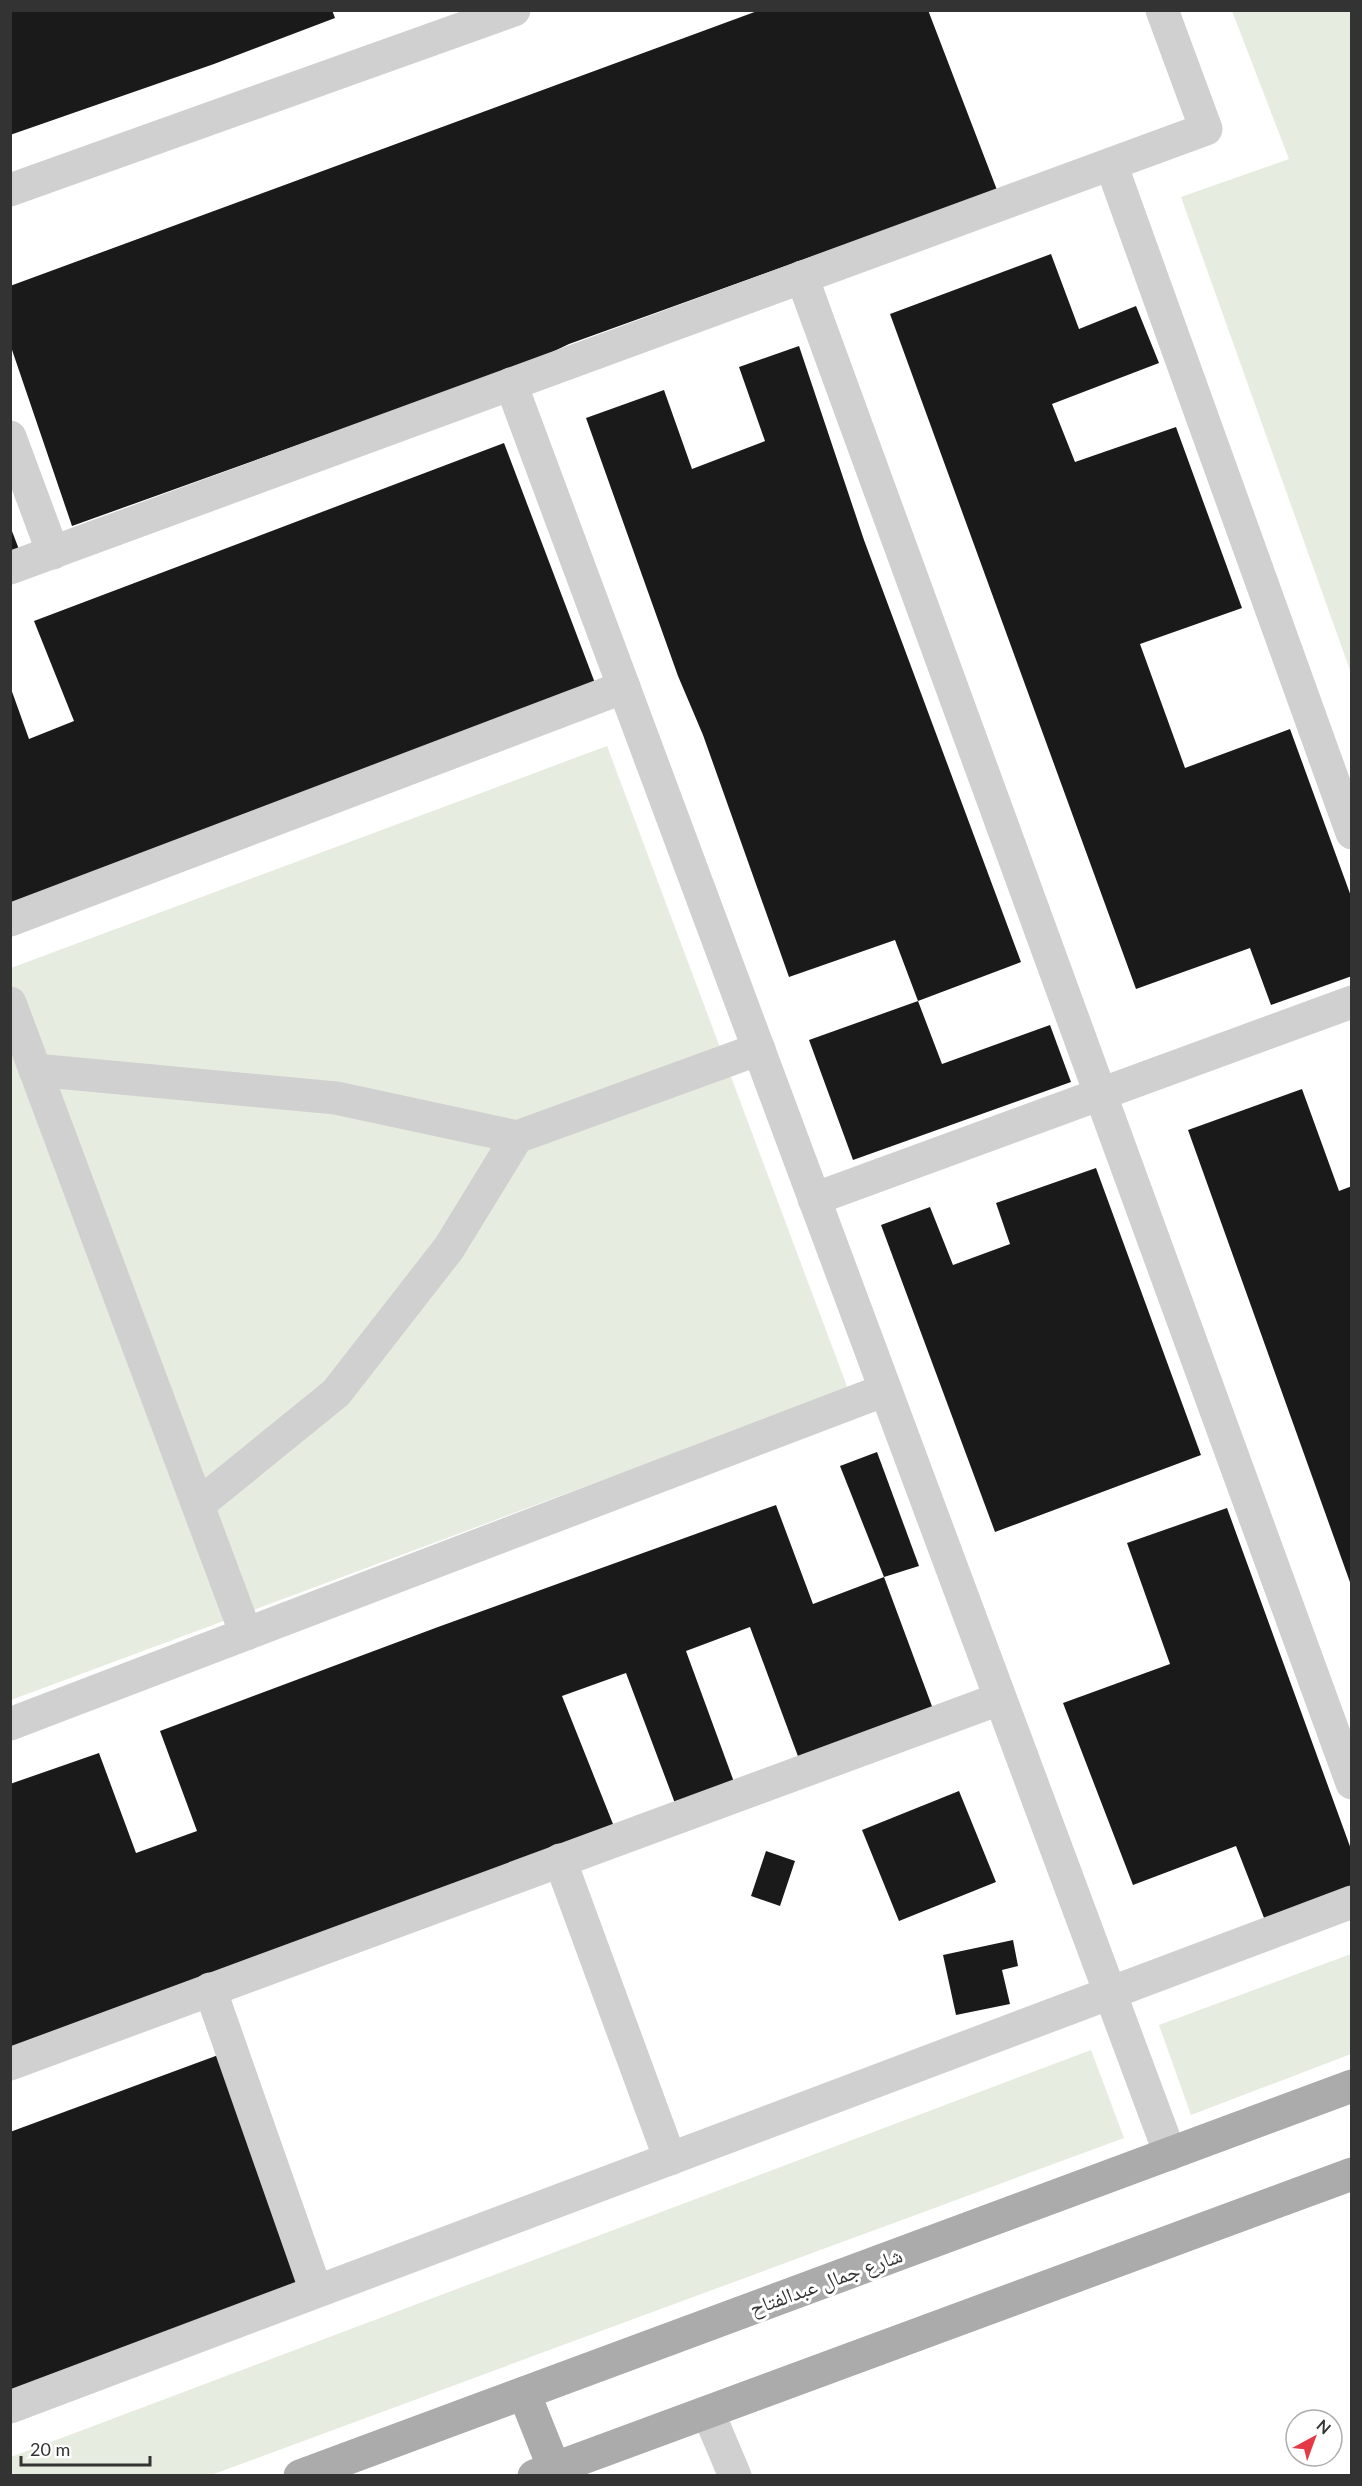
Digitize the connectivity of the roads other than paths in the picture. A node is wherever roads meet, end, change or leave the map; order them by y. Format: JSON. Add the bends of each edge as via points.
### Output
{"nodes":[{"id":1,"x":514,"y":10,"type":"edge"},
{"id":2,"x":1162,"y":10,"type":"edge"},
{"id":3,"x":470,"y":18,"type":"edge"},
{"id":4,"x":1111,"y":164,"type":"junction"},
{"id":5,"x":10,"y":190,"type":"edge"},
{"id":6,"x":802,"y":277,"type":"junction"},
{"id":7,"x":511,"y":384,"type":"junction"},
{"id":8,"x":10,"y":437,"type":"edge"},
{"id":9,"x":53,"y":553,"type":"junction"},
{"id":10,"x":10,"y":568,"type":"edge"},
{"id":11,"x":624,"y":687,"type":"junction"},
{"id":12,"x":1352,"y":833,"type":"edge"},
{"id":13,"x":10,"y":920,"type":"edge"},
{"id":14,"x":1352,"y":1002,"type":"edge"},
{"id":15,"x":10,"y":1003,"type":"edge"},
{"id":16,"x":759,"y":1049,"type":"junction"},
{"id":17,"x":36,"y":1070,"type":"junction"},
{"id":18,"x":1100,"y":1094,"type":"junction"},
{"id":19,"x":517,"y":1137,"type":"junction"},
{"id":20,"x":814,"y":1199,"type":"junction"},
{"id":21,"x":885,"y":1390,"type":"junction"},
{"id":22,"x":198,"y":1505,"type":"junction"},
{"id":23,"x":246,"y":1634,"type":"junction"},
{"id":24,"x":999,"y":1699,"type":"junction"},
{"id":25,"x":10,"y":1724,"type":"edge"},
{"id":26,"x":1352,"y":1783,"type":"edge"},
{"id":27,"x":560,"y":1860,"type":"junction"},
{"id":28,"x":1352,"y":1902,"type":"edge"},
{"id":29,"x":210,"y":1989,"type":"junction"},
{"id":30,"x":1110,"y":1992,"type":"junction"},
{"id":31,"x":10,"y":2064,"type":"edge"},
{"id":32,"x":1352,"y":2086,"type":"edge"},
{"id":33,"x":1170,"y":2154,"type":"junction"},
{"id":34,"x":670,"y":2158,"type":"junction"},
{"id":35,"x":1352,"y":2174,"type":"edge"},
{"id":36,"x":316,"y":2291,"type":"junction"},
{"id":37,"x":524,"y":2393,"type":"junction"},
{"id":38,"x":10,"y":2407,"type":"edge"},
{"id":39,"x":708,"y":2412,"type":"junction"},
{"id":40,"x":544,"y":2472,"type":"edge"},
{"id":41,"x":300,"y":2475,"type":"edge"},
{"id":42,"x":735,"y":2475,"type":"edge"}],
"edges":[{"from":1,"to":3,"type":"street"},
{"from":2,"to":4,"type":"street","via":[[1206,129]]},
{"from":3,"to":5,"type":"street"},
{"from":4,"to":6,"type":"street"},
{"from":4,"to":12,"type":"street"},
{"from":6,"to":7,"type":"street"},
{"from":6,"to":18,"type":"street"},
{"from":7,"to":9,"type":"street"},
{"from":7,"to":11,"type":"street"},
{"from":8,"to":9,"type":"street"},
{"from":9,"to":10,"type":"street"},
{"from":11,"to":13,"type":"street"},
{"from":11,"to":16,"type":"street"},
{"from":14,"to":18,"type":"street"},
{"from":15,"to":17,"type":"street"},
{"from":16,"to":19,"type":"street"},
{"from":16,"to":20,"type":"street"},
{"from":17,"to":19,"type":"street","via":[[336,1098]]},
{"from":17,"to":22,"type":"street"},
{"from":18,"to":20,"type":"street"},
{"from":18,"to":26,"type":"street"},
{"from":19,"to":22,"type":"street","via":[[448,1248],[336,1393]]},
{"from":20,"to":21,"type":"street"},
{"from":21,"to":23,"type":"street"},
{"from":21,"to":24,"type":"street"},
{"from":22,"to":23,"type":"street"},
{"from":23,"to":25,"type":"street"},
{"from":24,"to":27,"type":"street"},
{"from":24,"to":30,"type":"street"},
{"from":27,"to":29,"type":"street"},
{"from":27,"to":34,"type":"street"},
{"from":28,"to":30,"type":"street"},
{"from":29,"to":31,"type":"street"},
{"from":29,"to":36,"type":"street"},
{"from":30,"to":33,"type":"street"},
{"from":30,"to":34,"type":"street"},
{"from":32,"to":33,"type":"main road","name":"شارع جمال عبدالفتاح"},
{"from":33,"to":37,"type":"main road","name":"شارع جمال عبدالفتاح"},
{"from":34,"to":36,"type":"street"},
{"from":35,"to":39,"type":"main road"},
{"from":36,"to":38,"type":"street"},
{"from":37,"to":40,"type":"main road"},
{"from":37,"to":41,"type":"main road","name":"شارع جمال عبدالفتاح"},
{"from":39,"to":40,"type":"main road"},
{"from":39,"to":42,"type":"street"}]}
